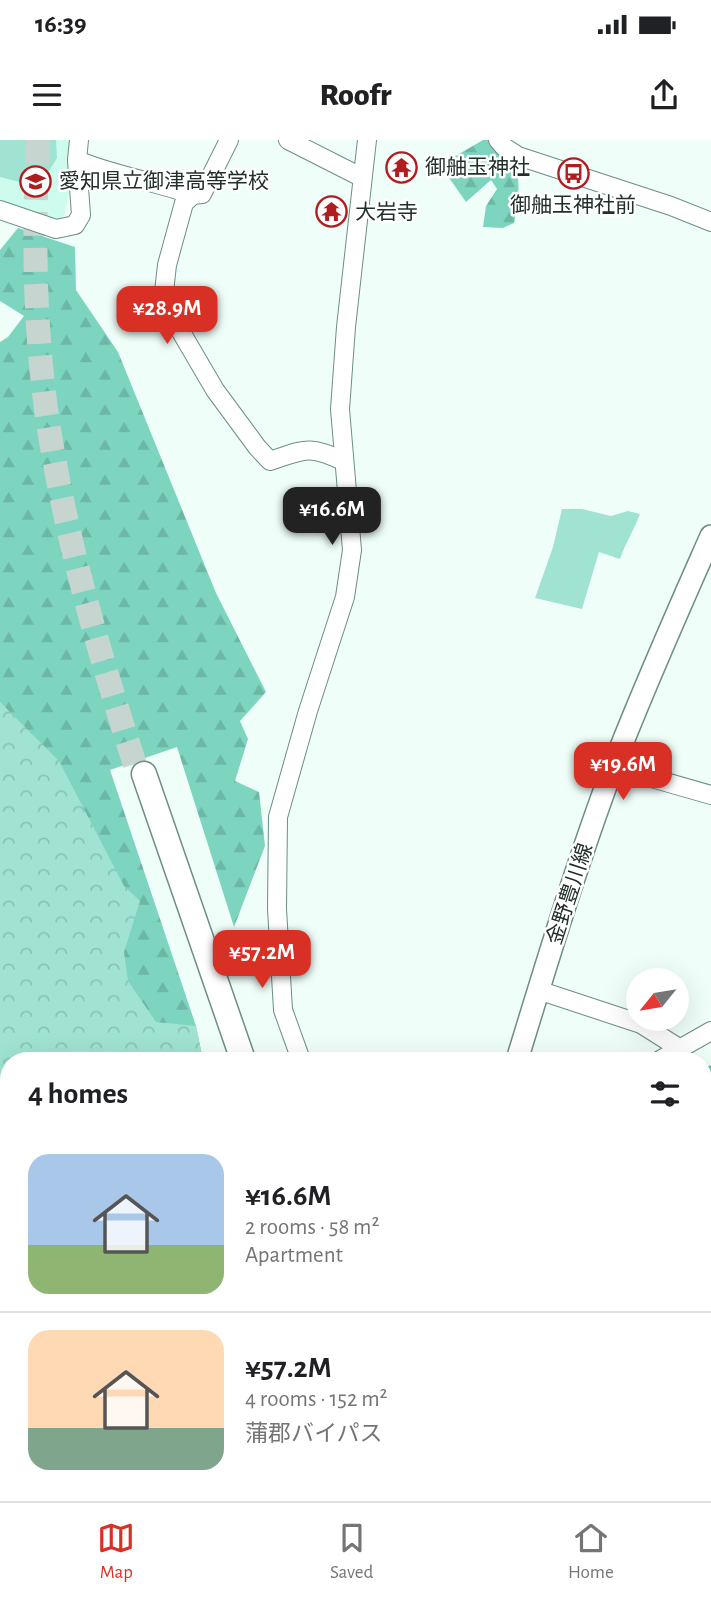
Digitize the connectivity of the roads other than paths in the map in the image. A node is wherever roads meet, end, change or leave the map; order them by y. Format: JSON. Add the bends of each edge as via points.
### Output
{"nodes":[{"id":1,"x":79,"y":140,"type":"edge"},
{"id":2,"x":229,"y":140,"type":"edge"},
{"id":3,"x":288,"y":140,"type":"edge"},
{"id":4,"x":368,"y":140,"type":"edge"},
{"id":5,"x":498,"y":140,"type":"edge"},
{"id":6,"x":77,"y":160,"type":"junction"},
{"id":7,"x":361,"y":177,"type":"junction"},
{"id":8,"x":193,"y":195,"type":"junction"},
{"id":9,"x":0,"y":209,"type":"edge"},
{"id":10,"x":711,"y":222,"type":"edge"},
{"id":11,"x":343,"y":461,"type":"junction"},
{"id":12,"x":711,"y":536,"type":"edge"},
{"id":13,"x":613,"y":767,"type":"junction"},
{"id":14,"x":711,"y":795,"type":"edge"},
{"id":15,"x":538,"y":990,"type":"junction"},
{"id":16,"x":711,"y":1031,"type":"edge"},
{"id":17,"x":679,"y":1048,"type":"junction"},
{"id":18,"x":232,"y":1052,"type":"edge"},
{"id":19,"x":240,"y":1052,"type":"edge"},
{"id":20,"x":298,"y":1052,"type":"edge"},
{"id":21,"x":519,"y":1052,"type":"edge"},
{"id":22,"x":673,"y":1052,"type":"edge"}],
"edges":[{"from":1,"to":6,"type":"street"},
{"from":2,"to":8,"type":"street","via":[[202,194]]},
{"from":3,"to":7,"type":"street"},
{"from":4,"to":7,"type":"street"},
{"from":5,"to":10,"type":"street","via":[[518,156]]},
{"from":6,"to":8,"type":"street","via":[[104,172]]},
{"from":6,"to":9,"type":"street","via":[[81,215],[75,225],[56,229]]},
{"from":7,"to":11,"type":"street","via":[[340,408]]},
{"from":8,"to":11,"type":"street","via":[[184,203],[167,265],[163,301],[220,398],[270,461],[309,449]]},
{"from":11,"to":20,"type":"street","via":[[352,550],[345,597],[278,817],[283,1010]]},
{"from":12,"to":13,"type":"main road","name":"金野豊川線"},
{"from":13,"to":14,"type":"street"},
{"from":13,"to":15,"type":"main road","name":"金野豊川線"},
{"from":15,"to":17,"type":"street","via":[[641,1024]]},
{"from":15,"to":21,"type":"main road","name":"金野豊川線"},
{"from":16,"to":17,"type":"street"},
{"from":17,"to":22,"type":"street"},
{"from":18,"to":19,"type":"highway","via":[[141,774]]}]}
